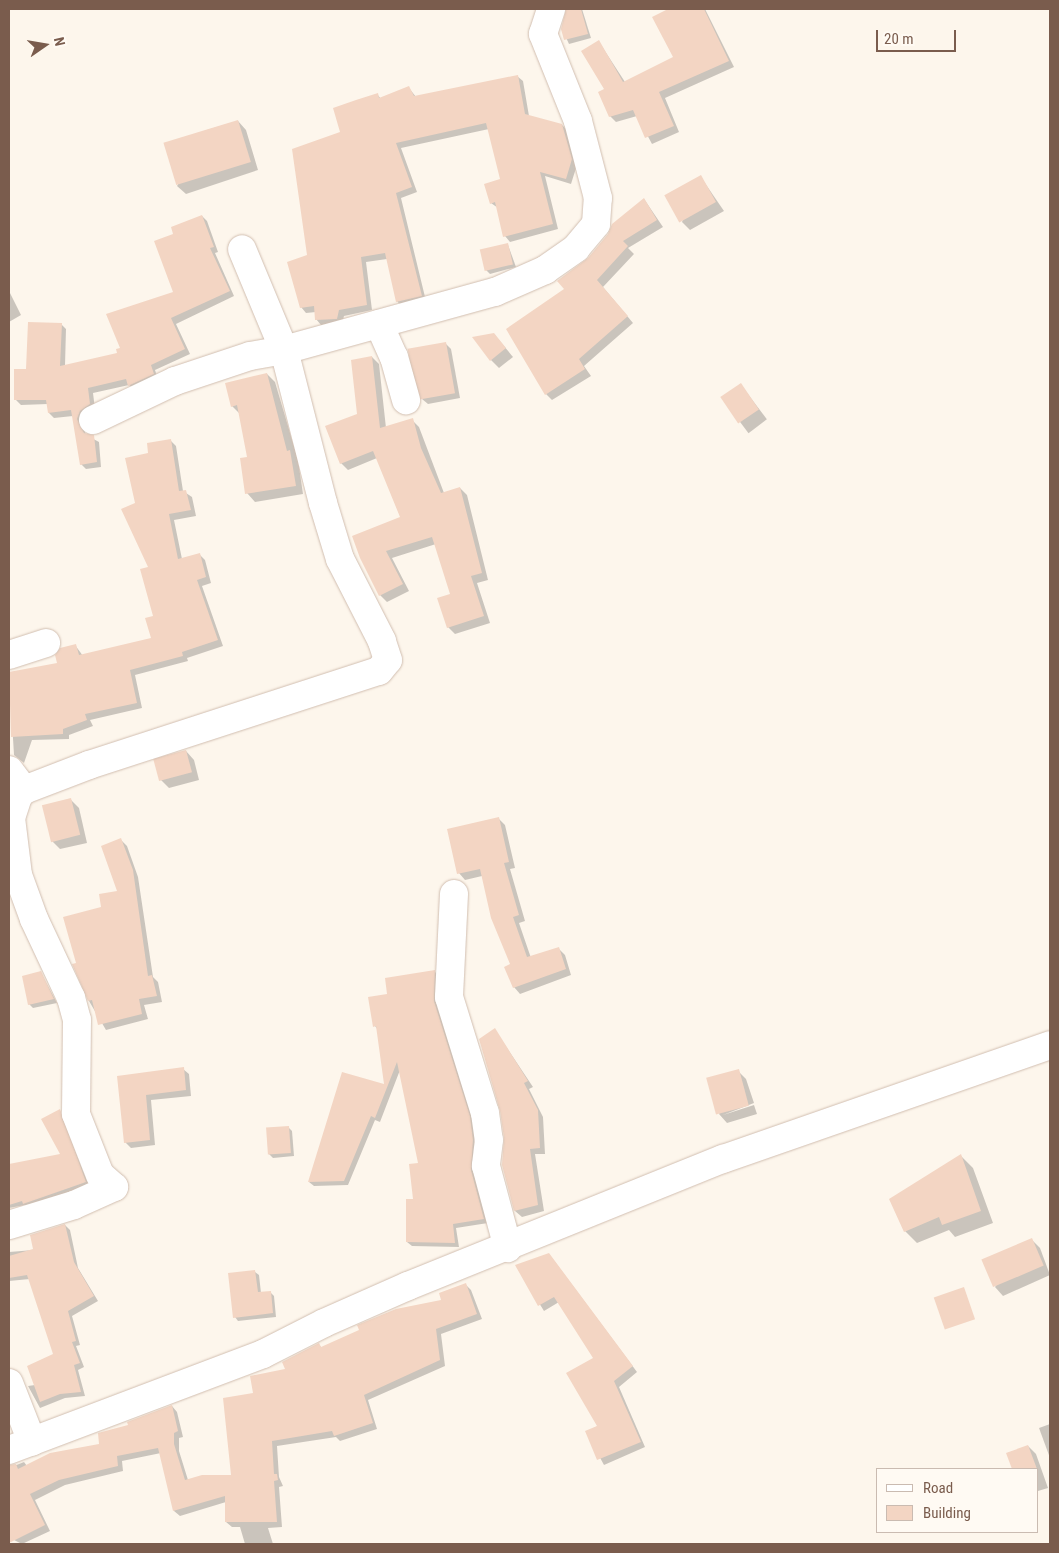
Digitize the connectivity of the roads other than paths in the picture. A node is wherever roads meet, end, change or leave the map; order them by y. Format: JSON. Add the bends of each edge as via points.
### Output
{"nodes":[{"id":1,"x":551,"y":9,"type":"edge"},
{"id":2,"x":242,"y":249,"type":"dead end"},
{"id":3,"x":379,"y":324,"type":"junction"},
{"id":4,"x":284,"y":350,"type":"junction"},
{"id":5,"x":406,"y":400,"type":"dead end"},
{"id":6,"x":94,"y":420,"type":"dead end"},
{"id":7,"x":46,"y":643,"type":"dead end"},
{"id":8,"x":9,"y":655,"type":"edge"},
{"id":9,"x":16,"y":780,"type":"edge"},
{"id":10,"x":454,"y":894,"type":"dead end"},
{"id":11,"x":1050,"y":1046,"type":"edge"},
{"id":12,"x":9,"y":1225,"type":"edge"},
{"id":13,"x":508,"y":1248,"type":"junction"},
{"id":14,"x":9,"y":1384,"type":"edge"},
{"id":15,"x":21,"y":1446,"type":"edge"}],
"edges":[{"from":1,"to":3,"type":"street","via":[[543,34],[578,120],[592,166],[598,198],[596,224],[576,248],[522,282]]},
{"from":2,"to":4,"type":"street"},
{"from":3,"to":4,"type":"street"},
{"from":3,"to":5,"type":"street","via":[[394,356]]},
{"from":4,"to":6,"type":"street","via":[[250,356],[175,381]]},
{"from":4,"to":9,"type":"street","via":[[330,530],[344,568],[382,641],[388,660],[379,671],[88,765]]},
{"from":7,"to":8,"type":"street"},
{"from":9,"to":12,"type":"street","via":[[18,796],[11,818],[18,875],[34,919],[71,998],[77,1020],[78,1063],[74,1096],[80,1130],[100,1175],[114,1187],[74,1205]]},
{"from":10,"to":13,"type":"street","via":[[449,997],[485,1113],[489,1140],[486,1166]]},
{"from":11,"to":13,"type":"street","via":[[723,1159]]},
{"from":13,"to":15,"type":"street","via":[[381,1297],[263,1354]]},
{"from":14,"to":15,"type":"street"}]}
